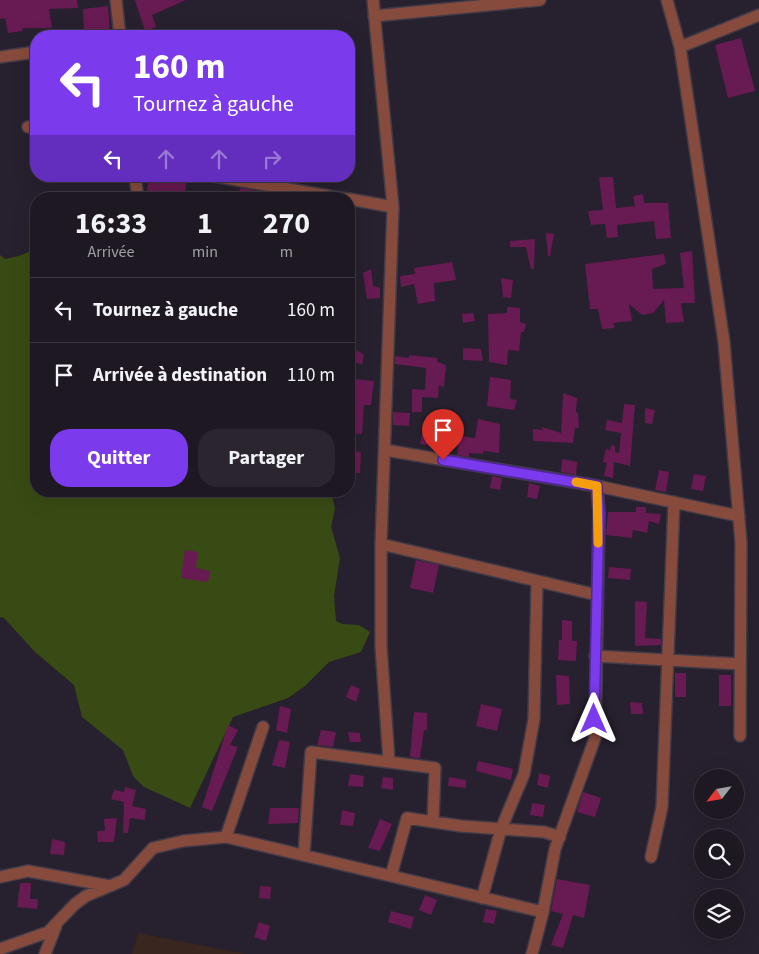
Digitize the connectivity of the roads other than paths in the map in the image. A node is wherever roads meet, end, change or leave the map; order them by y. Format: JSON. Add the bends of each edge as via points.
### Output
{"nodes":[{"id":1,"x":116,"y":0,"type":"edge"},
{"id":2,"x":372,"y":0,"type":"edge"},
{"id":3,"x":540,"y":0,"type":"edge"},
{"id":4,"x":667,"y":0,"type":"edge"},
{"id":5,"x":759,"y":15,"type":"edge"},
{"id":6,"x":374,"y":16,"type":"junction"},
{"id":7,"x":119,"y":30,"type":"edge"},
{"id":8,"x":680,"y":47,"type":"junction"},
{"id":9,"x":30,"y":53,"type":"edge"},
{"id":10,"x":0,"y":57,"type":"edge"},
{"id":11,"x":249,"y":182,"type":"edge"},
{"id":12,"x":307,"y":192,"type":"edge"},
{"id":13,"x":355,"y":200,"type":"edge"},
{"id":14,"x":393,"y":207,"type":"junction"},
{"id":15,"x":385,"y":450,"type":"junction"},
{"id":16,"x":597,"y":486,"type":"junction"},
{"id":17,"x":674,"y":502,"type":"junction"},
{"id":18,"x":739,"y":516,"type":"junction"},
{"id":19,"x":381,"y":544,"type":"junction"},
{"id":20,"x":537,"y":581,"type":"junction"},
{"id":21,"x":597,"y":595,"type":"junction"},
{"id":22,"x":595,"y":656,"type":"junction"},
{"id":23,"x":668,"y":660,"type":"junction"},
{"id":24,"x":740,"y":664,"type":"junction"},
{"id":25,"x":263,"y":727,"type":"dead end"},
{"id":26,"x":740,"y":736,"type":"dead end"},
{"id":27,"x":389,"y":761,"type":"junction"},
{"id":28,"x":433,"y":822,"type":"junction"},
{"id":29,"x":501,"y":829,"type":"junction"},
{"id":30,"x":226,"y":837,"type":"junction"},
{"id":31,"x":560,"y":837,"type":"junction"},
{"id":32,"x":304,"y":855,"type":"junction"},
{"id":33,"x":651,"y":856,"type":"dead end"},
{"id":34,"x":391,"y":876,"type":"junction"},
{"id":35,"x":0,"y":877,"type":"edge"},
{"id":36,"x":110,"y":886,"type":"junction"},
{"id":37,"x":482,"y":898,"type":"junction"},
{"id":38,"x":543,"y":912,"type":"junction"},
{"id":39,"x":58,"y":922,"type":"junction"},
{"id":40,"x":0,"y":949,"type":"edge"},
{"id":41,"x":45,"y":954,"type":"edge"},
{"id":42,"x":532,"y":954,"type":"edge"}],
"edges":[{"from":1,"to":7,"type":"street"},
{"from":2,"to":6,"type":"street"},
{"from":3,"to":6,"type":"street"},
{"from":4,"to":8,"type":"street"},
{"from":5,"to":8,"type":"street"},
{"from":6,"to":14,"type":"street"},
{"from":8,"to":18,"type":"street","via":[[724,342]]},
{"from":9,"to":10,"type":"street"},
{"from":11,"to":12,"type":"street"},
{"from":13,"to":14,"type":"street"},
{"from":14,"to":15,"type":"street"},
{"from":15,"to":16,"type":"street"},
{"from":15,"to":19,"type":"street"},
{"from":16,"to":17,"type":"street"},
{"from":16,"to":21,"type":"street"},
{"from":17,"to":18,"type":"street"},
{"from":17,"to":23,"type":"street"},
{"from":18,"to":24,"type":"street"},
{"from":19,"to":20,"type":"street"},
{"from":19,"to":27,"type":"street","via":[[381,646]]},
{"from":20,"to":21,"type":"street"},
{"from":20,"to":29,"type":"street","via":[[534,719],[524,774]]},
{"from":21,"to":22,"type":"street"},
{"from":22,"to":23,"type":"street"},
{"from":22,"to":31,"type":"street","via":[[594,738]]},
{"from":23,"to":24,"type":"street"},
{"from":23,"to":33,"type":"street","via":[[662,806]]},
{"from":24,"to":26,"type":"street"},
{"from":25,"to":30,"type":"street"},
{"from":27,"to":28,"type":"street","via":[[435,768]]},
{"from":27,"to":32,"type":"street","via":[[311,752]]},
{"from":28,"to":29,"type":"street"},
{"from":28,"to":34,"type":"street","via":[[407,818]]},
{"from":29,"to":31,"type":"street","via":[[544,832]]},
{"from":29,"to":37,"type":"street"},
{"from":30,"to":32,"type":"street"},
{"from":30,"to":36,"type":"street","via":[[159,846],[147,854],[124,880]]},
{"from":31,"to":38,"type":"street"},
{"from":32,"to":34,"type":"street"},
{"from":34,"to":37,"type":"street"},
{"from":35,"to":36,"type":"street","via":[[28,871]]},
{"from":36,"to":39,"type":"street","via":[[75,904]]},
{"from":37,"to":38,"type":"street"},
{"from":38,"to":42,"type":"street"},
{"from":39,"to":40,"type":"street","via":[[48,932]]},
{"from":39,"to":41,"type":"street"}]}
